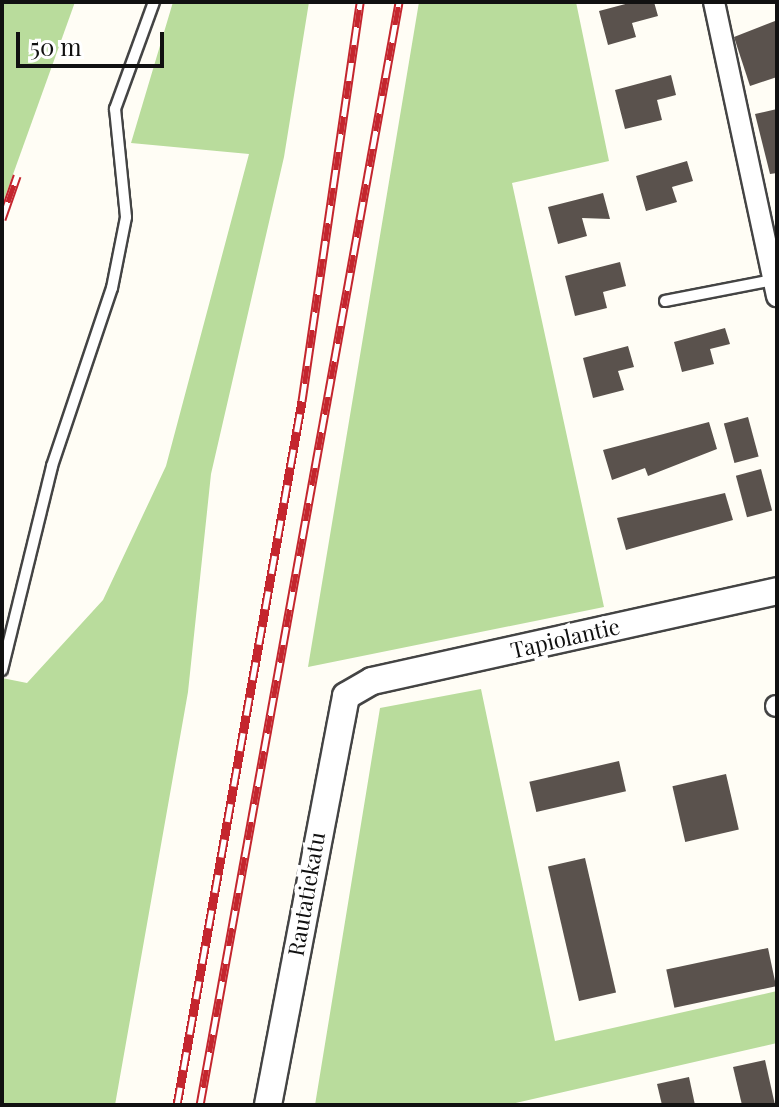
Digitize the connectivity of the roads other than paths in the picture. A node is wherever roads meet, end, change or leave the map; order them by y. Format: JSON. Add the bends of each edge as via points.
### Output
{"nodes":[{"id":1,"x":154,"y":2,"type":"edge"},
{"id":2,"x":714,"y":2,"type":"edge"},
{"id":3,"x":775,"y":288,"type":"edge"},
{"id":4,"x":665,"y":301,"type":"dead end"},
{"id":5,"x":777,"y":591,"type":"edge"},
{"id":6,"x":2,"y":670,"type":"edge"},
{"id":7,"x":355,"y":689,"type":"joint"},
{"id":8,"x":268,"y":1105,"type":"edge"}],
"edges":[{"from":1,"to":6,"type":"lane","via":[[115,109],[126,217],[112,288],[52,466]]},
{"from":2,"to":3,"type":"street"},
{"from":3,"to":4,"type":"lane"},
{"from":5,"to":7,"type":"street","name":"Tapiolantie"},
{"from":7,"to":8,"type":"street","name":"Rautatiekatu","via":[[340,706]]}]}
